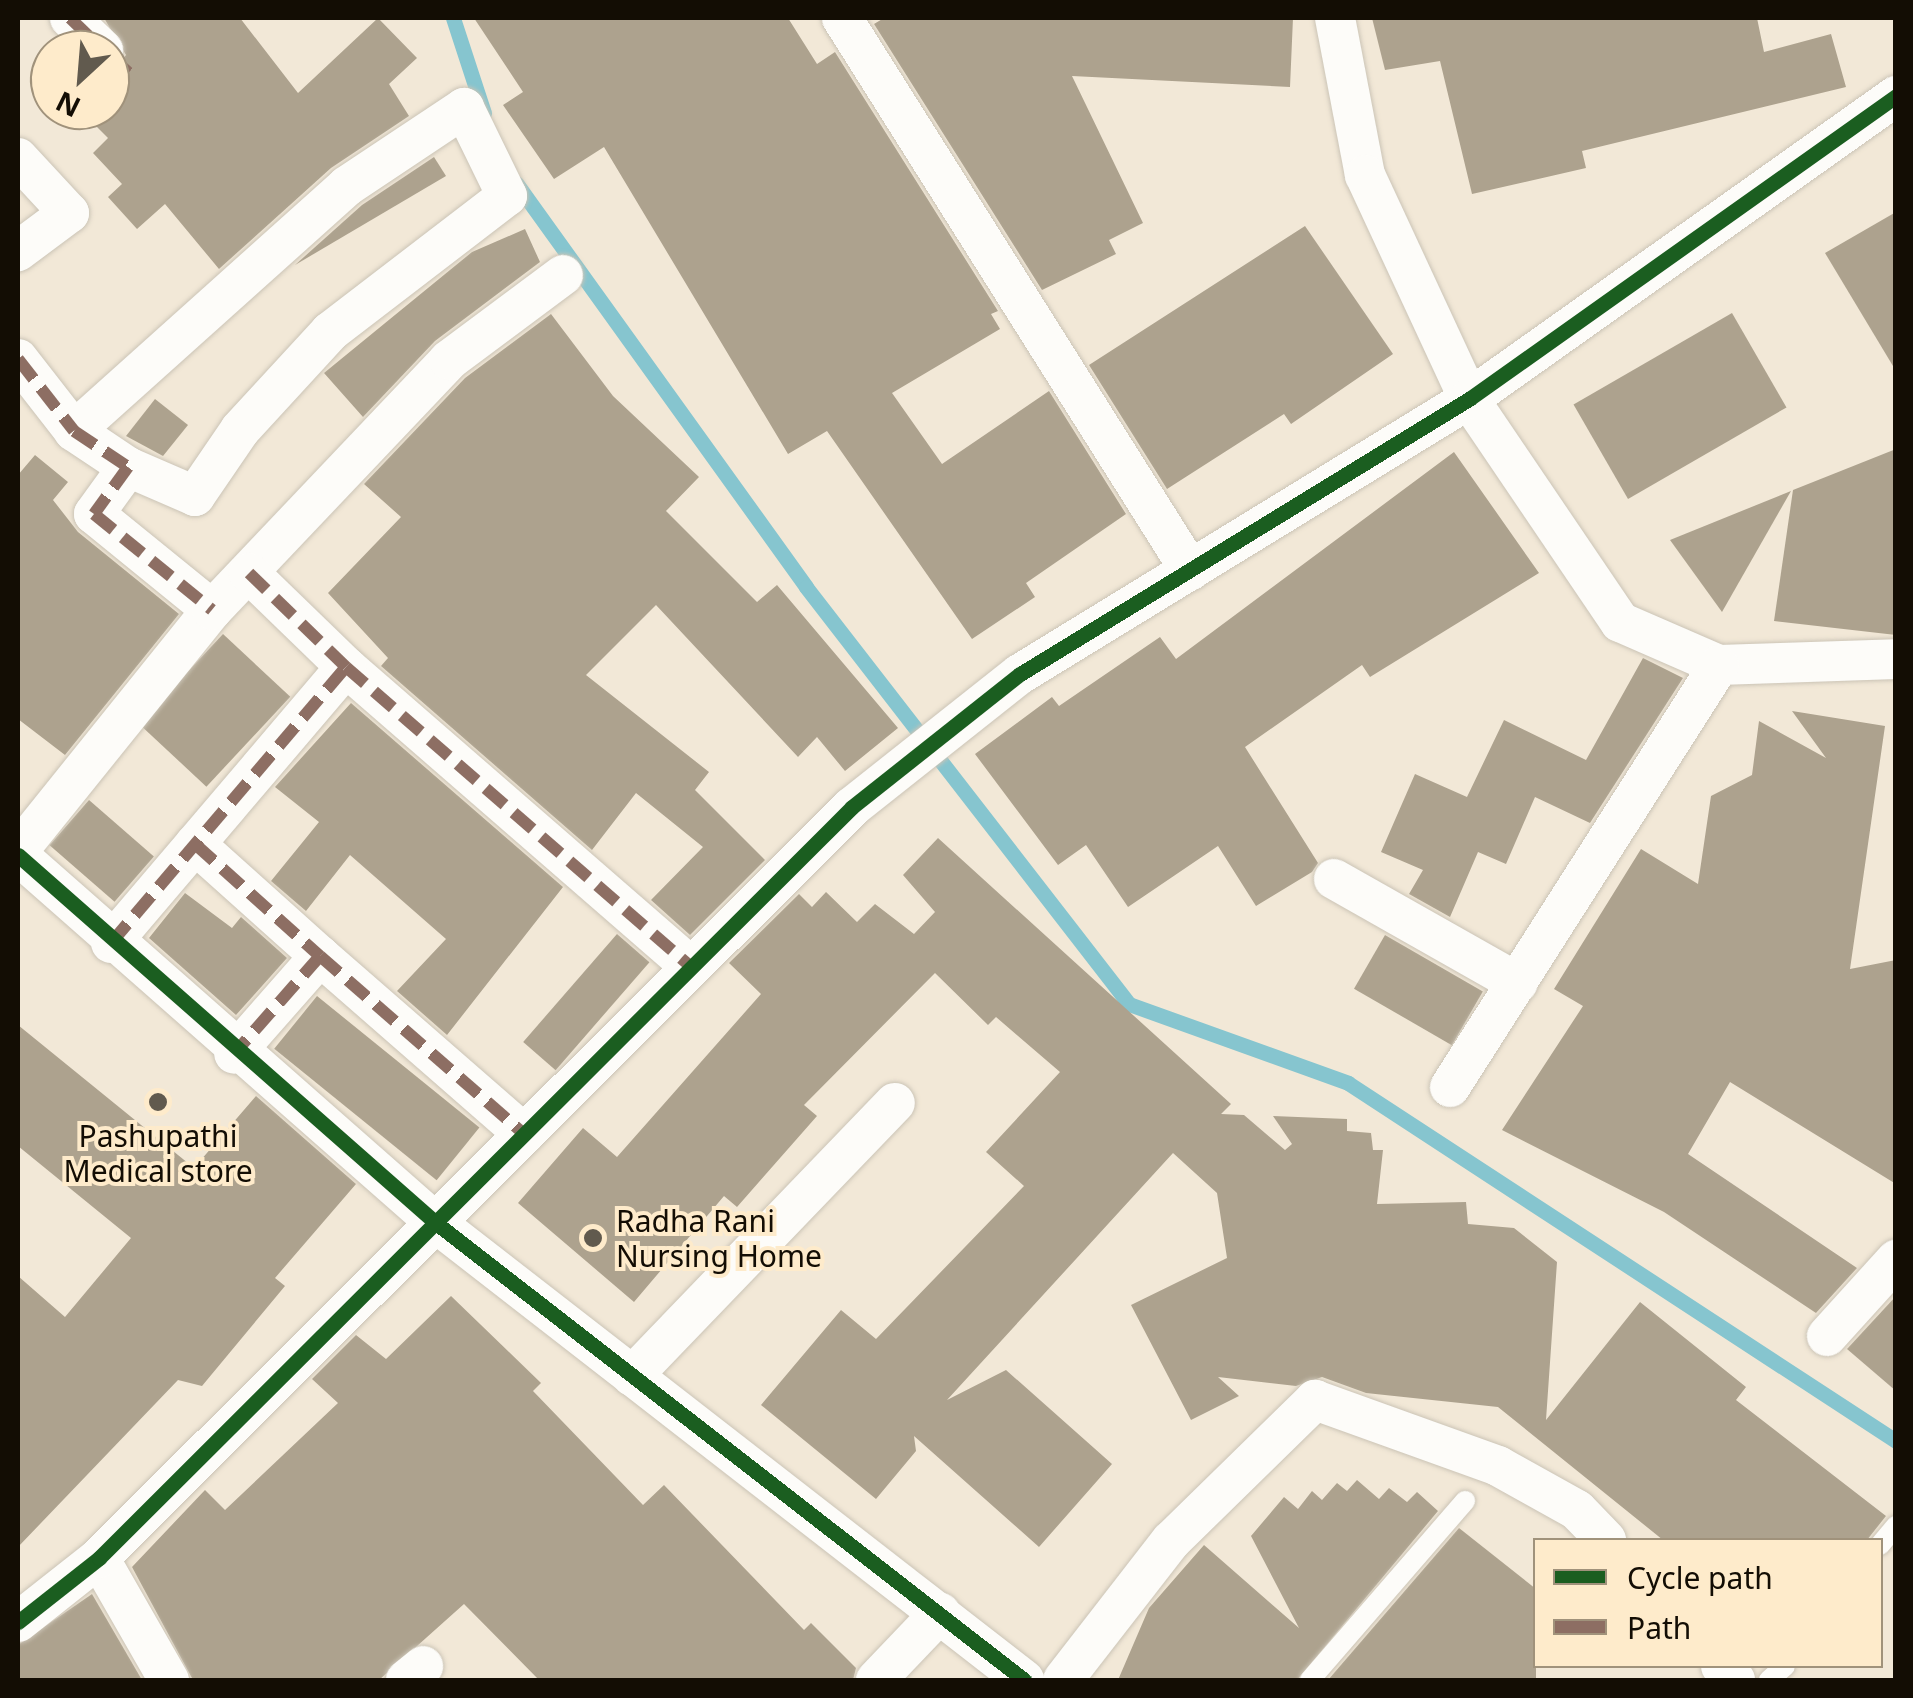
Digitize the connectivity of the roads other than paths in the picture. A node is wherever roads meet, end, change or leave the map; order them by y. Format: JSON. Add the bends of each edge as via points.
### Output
{"nodes":[{"id":1,"x":842,"y":18,"type":"edge"},
{"id":2,"x":1335,"y":18,"type":"edge"},
{"id":3,"x":1896,"y":96,"type":"edge"},
{"id":4,"x":18,"y":158,"type":"edge"},
{"id":5,"x":18,"y":251,"type":"edge"},
{"id":6,"x":563,"y":275,"type":"dead end"},
{"id":7,"x":18,"y":359,"type":"edge"},
{"id":8,"x":1470,"y":399,"type":"junction"},
{"id":9,"x":74,"y":431,"type":"junction"},
{"id":10,"x":128,"y":468,"type":"junction"},
{"id":11,"x":1190,"y":570,"type":"junction"},
{"id":12,"x":250,"y":573,"type":"junction"},
{"id":13,"x":212,"y":610,"type":"junction"},
{"id":14,"x":1896,"y":660,"type":"edge"},
{"id":15,"x":1720,"y":665,"type":"junction"},
{"id":16,"x":346,"y":667,"type":"junction"},
{"id":17,"x":195,"y":844,"type":"junction"},
{"id":18,"x":18,"y":853,"type":"edge"},
{"id":19,"x":1334,"y":879,"type":"dead end"},
{"id":20,"x":110,"y":942,"type":"junction"},
{"id":21,"x":320,"y":956,"type":"junction"},
{"id":22,"x":692,"y":967,"type":"junction"},
{"id":23,"x":1518,"y":983,"type":"junction"},
{"id":24,"x":234,"y":1054,"type":"junction"},
{"id":25,"x":1450,"y":1087,"type":"dead end"},
{"id":26,"x":895,"y":1104,"type":"dead end"},
{"id":27,"x":524,"y":1134,"type":"junction"},
{"id":28,"x":436,"y":1223,"type":"junction"},
{"id":29,"x":1896,"y":1260,"type":"edge"},
{"id":30,"x":1827,"y":1336,"type":"dead end"},
{"id":31,"x":632,"y":1376,"type":"junction"},
{"id":32,"x":1465,"y":1501,"type":"dead end"},
{"id":33,"x":1604,"y":1538,"type":"edge"},
{"id":34,"x":100,"y":1558,"type":"junction"},
{"id":35,"x":940,"y":1613,"type":"junction"},
{"id":36,"x":18,"y":1622,"type":"edge"},
{"id":37,"x":167,"y":1680,"type":"edge"},
{"id":38,"x":876,"y":1680,"type":"edge"},
{"id":39,"x":1024,"y":1680,"type":"edge"},
{"id":40,"x":1063,"y":1680,"type":"edge"},
{"id":41,"x":1310,"y":1680,"type":"edge"}],
"edges":[{"from":1,"to":11,"type":"street"},
{"from":2,"to":8,"type":"street","via":[[1365,174]]},
{"from":3,"to":8,"type":"street"},
{"from":4,"to":5,"type":"street","via":[[69,213]]},
{"from":6,"to":12,"type":"street","via":[[448,360]]},
{"from":7,"to":9,"type":"street"},
{"from":8,"to":11,"type":"street"},
{"from":8,"to":15,"type":"street","via":[[1620,622]]},
{"from":9,"to":10,"type":"street"},
{"from":9,"to":10,"type":"street","via":[[346,186],[464,108],[507,196],[330,332],[240,430],[196,496]]},
{"from":10,"to":13,"type":"street","via":[[94,514]]},
{"from":11,"to":22,"type":"street","via":[[1020,674],[852,807]]},
{"from":12,"to":13,"type":"street"},
{"from":12,"to":16,"type":"street"},
{"from":13,"to":18,"type":"street"},
{"from":14,"to":15,"type":"street"},
{"from":15,"to":23,"type":"street"},
{"from":16,"to":17,"type":"street"},
{"from":16,"to":22,"type":"street"},
{"from":17,"to":20,"type":"street"},
{"from":17,"to":21,"type":"street"},
{"from":18,"to":20,"type":"street"},
{"from":19,"to":23,"type":"street"},
{"from":20,"to":24,"type":"street"},
{"from":21,"to":24,"type":"street"},
{"from":21,"to":27,"type":"street"},
{"from":22,"to":27,"type":"street"},
{"from":23,"to":25,"type":"street"},
{"from":24,"to":28,"type":"street"},
{"from":26,"to":31,"type":"street"},
{"from":27,"to":28,"type":"street"},
{"from":28,"to":31,"type":"street"},
{"from":28,"to":34,"type":"street"},
{"from":29,"to":30,"type":"street"},
{"from":31,"to":35,"type":"street"},
{"from":32,"to":41,"type":"lane"},
{"from":33,"to":40,"type":"street","via":[[1577,1510],[1498,1466],[1315,1400],[1172,1542]]},
{"from":34,"to":36,"type":"street"},
{"from":34,"to":37,"type":"street"},
{"from":35,"to":38,"type":"street"},
{"from":35,"to":39,"type":"street"}]}
